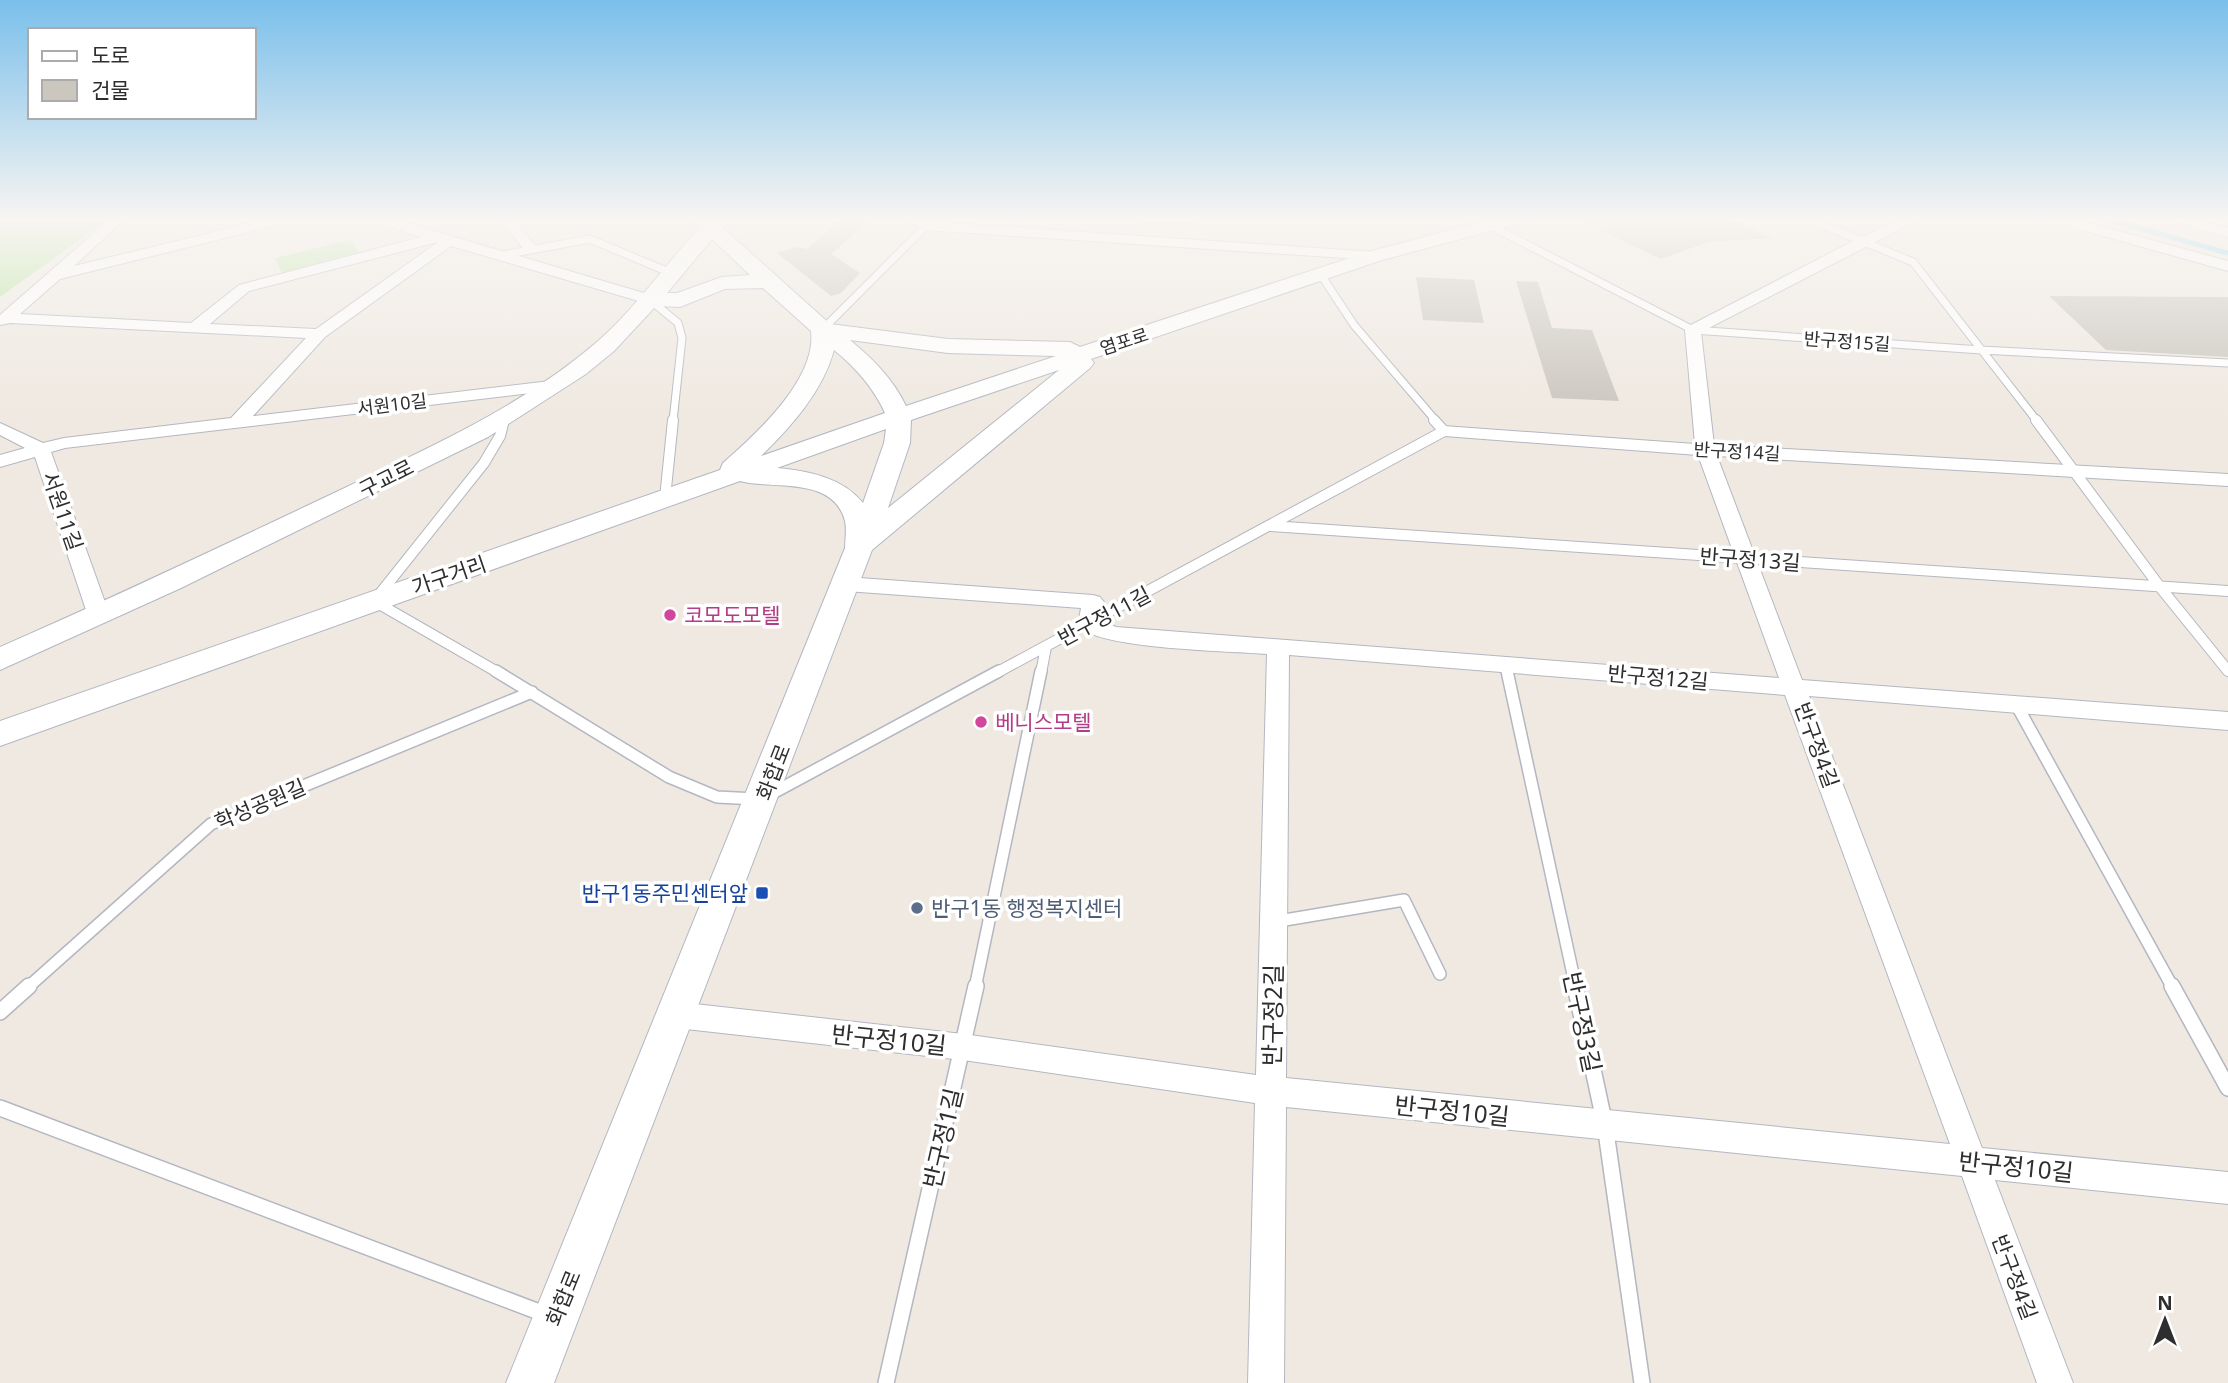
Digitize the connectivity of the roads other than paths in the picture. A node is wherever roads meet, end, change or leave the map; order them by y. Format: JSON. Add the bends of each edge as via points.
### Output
{"nodes":[{"id":1,"x":46,"y":285,"type":"edge"},
{"id":2,"x":258,"y":285,"type":"edge"},
{"id":3,"x":383,"y":285,"type":"edge"},
{"id":4,"x":593,"y":285,"type":"edge"},
{"id":5,"x":661,"y":285,"type":"edge"},
{"id":6,"x":718,"y":285,"type":"edge"},
{"id":7,"x":771,"y":285,"type":"edge"},
{"id":8,"x":865,"y":285,"type":"edge"},
{"id":9,"x":1292,"y":285,"type":"edge"},
{"id":10,"x":1327,"y":285,"type":"edge"},
{"id":11,"x":1609,"y":285,"type":"edge"},
{"id":12,"x":1780,"y":285,"type":"edge"},
{"id":13,"x":1931,"y":285,"type":"edge"},
{"id":14,"x":648,"y":299,"type":"junction"},
{"id":15,"x":3,"y":320,"type":"edge"},
{"id":16,"x":194,"y":328,"type":"junction"},
{"id":17,"x":822,"y":330,"type":"junction"},
{"id":18,"x":1693,"y":330,"type":"junction"},
{"id":19,"x":319,"y":334,"type":"junction"},
{"id":20,"x":1106,"y":346,"type":"junction"},
{"id":21,"x":1982,"y":350,"type":"junction"},
{"id":22,"x":2228,"y":363,"type":"edge"},
{"id":23,"x":550,"y":386,"type":"junction"},
{"id":24,"x":506,"y":414,"type":"junction"},
{"id":25,"x":899,"y":416,"type":"junction"},
{"id":26,"x":235,"y":424,"type":"junction"},
{"id":27,"x":0,"y":428,"type":"edge"},
{"id":28,"x":1444,"y":431,"type":"junction"},
{"id":29,"x":41,"y":449,"type":"junction"},
{"id":30,"x":1705,"y":450,"type":"junction"},
{"id":31,"x":0,"y":461,"type":"edge"},
{"id":32,"x":2075,"y":470,"type":"junction"},
{"id":33,"x":719,"y":479,"type":"junction"},
{"id":34,"x":2228,"y":480,"type":"edge"},
{"id":35,"x":665,"y":498,"type":"junction"},
{"id":36,"x":1271,"y":526,"type":"junction"},
{"id":37,"x":859,"y":551,"type":"junction"},
{"id":38,"x":1744,"y":559,"type":"junction"},
{"id":39,"x":846,"y":584,"type":"junction"},
{"id":40,"x":2160,"y":587,"type":"junction"},
{"id":41,"x":2228,"y":592,"type":"edge"},
{"id":42,"x":374,"y":601,"type":"junction"},
{"id":43,"x":99,"y":616,"type":"junction"},
{"id":44,"x":1090,"y":624,"type":"junction"},
{"id":45,"x":1046,"y":647,"type":"junction"},
{"id":46,"x":1278,"y":647,"type":"junction"},
{"id":47,"x":0,"y":659,"type":"edge"},
{"id":48,"x":1507,"y":665,"type":"junction"},
{"id":49,"x":2228,"y":671,"type":"edge"},
{"id":50,"x":1796,"y":689,"type":"junction"},
{"id":51,"x":532,"y":692,"type":"junction"},
{"id":52,"x":2016,"y":704,"type":"junction"},
{"id":53,"x":2228,"y":720,"type":"edge"},
{"id":54,"x":0,"y":734,"type":"edge"},
{"id":55,"x":762,"y":799,"type":"junction"},
{"id":56,"x":1273,"y":922,"type":"junction"},
{"id":57,"x":1440,"y":974,"type":"dead end"},
{"id":58,"x":0,"y":1012,"type":"edge"},
{"id":59,"x":677,"y":1015,"type":"junction"},
{"id":60,"x":963,"y":1048,"type":"junction"},
{"id":61,"x":2228,"y":1088,"type":"edge"},
{"id":62,"x":1271,"y":1091,"type":"junction"},
{"id":63,"x":0,"y":1108,"type":"edge"},
{"id":64,"x":1605,"y":1125,"type":"junction"},
{"id":65,"x":1971,"y":1162,"type":"junction"},
{"id":66,"x":2228,"y":1188,"type":"edge"},
{"id":67,"x":555,"y":1317,"type":"junction"},
{"id":68,"x":530,"y":1383,"type":"edge"},
{"id":69,"x":886,"y":1383,"type":"edge"},
{"id":70,"x":1266,"y":1383,"type":"edge"},
{"id":71,"x":1642,"y":1383,"type":"edge"},
{"id":72,"x":2056,"y":1383,"type":"edge"}],
"edges":[{"from":1,"to":15,"type":"street"},
{"from":2,"to":16,"type":"street","via":[[244,288]]},
{"from":3,"to":19,"type":"street"},
{"from":4,"to":14,"type":"street"},
{"from":5,"to":14,"type":"main road","name":"구교로"},
{"from":6,"to":14,"type":"main road","via":[[680,300]]},
{"from":7,"to":17,"type":"main road"},
{"from":8,"to":17,"type":"lane"},
{"from":9,"to":20,"type":"main road","name":"염포로"},
{"from":10,"to":28,"type":"lane","via":[[1354,325]]},
{"from":11,"to":18,"type":"lane","name":"반구정15길"},
{"from":12,"to":18,"type":"street"},
{"from":13,"to":21,"type":"lane"},
{"from":14,"to":23,"type":"main road","name":"구교로","via":[[606,346]]},
{"from":14,"to":35,"type":"lane","via":[[678,323],[682,338]]},
{"from":15,"to":16,"type":"street"},
{"from":16,"to":19,"type":"street"},
{"from":17,"to":20,"type":"main road","via":[[983,348]]},
{"from":17,"to":25,"type":"main road","via":[[858,358],[886,389]]},
{"from":17,"to":33,"type":"main road","via":[[824,350],[797,398],[765,438]]},
{"from":18,"to":21,"type":"lane","name":"반구정15길"},
{"from":18,"to":30,"type":"street","name":"반구정4길"},
{"from":19,"to":26,"type":"street"},
{"from":20,"to":25,"type":"main road","name":"염포로"},
{"from":20,"to":37,"type":"main road","via":[[896,514]]},
{"from":21,"to":22,"type":"lane","name":"반구정15길"},
{"from":21,"to":32,"type":"lane"},
{"from":23,"to":24,"type":"main road","name":"구교로"},
{"from":23,"to":26,"type":"street","name":"서원10길"},
{"from":24,"to":42,"type":"lane","via":[[500,436],[484,463]]},
{"from":24,"to":43,"type":"main road","name":"구교로","via":[[393,475]]},
{"from":25,"to":33,"type":"main road","name":"가구거리"},
{"from":25,"to":37,"type":"main road","name":"화합로","via":[[897,443]]},
{"from":26,"to":29,"type":"street","name":"서원10길"},
{"from":27,"to":29,"type":"street","name":"서원11길"},
{"from":28,"to":30,"type":"street","name":"반구정14길"},
{"from":28,"to":36,"type":"lane","name":"반구정11길"},
{"from":29,"to":31,"type":"street","name":"서원10길"},
{"from":29,"to":43,"type":"street","name":"서원11길"},
{"from":30,"to":32,"type":"street","name":"반구정14길"},
{"from":30,"to":38,"type":"street","name":"반구정4길"},
{"from":32,"to":34,"type":"street","name":"반구정14길"},
{"from":32,"to":40,"type":"lane"},
{"from":33,"to":35,"type":"main road","name":"가구거리"},
{"from":33,"to":37,"type":"main road","via":[[779,476],[833,490],[853,508]]},
{"from":35,"to":42,"type":"main road","name":"가구거리"},
{"from":36,"to":38,"type":"lane","name":"반구정13길"},
{"from":36,"to":44,"type":"lane","name":"반구정11길"},
{"from":37,"to":39,"type":"main road","name":"화합로"},
{"from":38,"to":40,"type":"lane","name":"반구정13길"},
{"from":38,"to":50,"type":"street","name":"반구정4길"},
{"from":39,"to":44,"type":"street","via":[[1093,602]]},
{"from":39,"to":55,"type":"main road","name":"화합로"},
{"from":40,"to":41,"type":"lane","name":"반구정13길"},
{"from":40,"to":49,"type":"lane"},
{"from":42,"to":51,"type":"lane"},
{"from":42,"to":54,"type":"main road","name":"가구거리"},
{"from":43,"to":47,"type":"main road","name":"구교로"},
{"from":44,"to":45,"type":"lane","name":"반구정11길"},
{"from":44,"to":46,"type":"street","name":"반구정12길","via":[[1112,634]]},
{"from":45,"to":55,"type":"lane","name":"반구정11길"},
{"from":45,"to":60,"type":"lane","name":"반구정1길"},
{"from":46,"to":48,"type":"street","name":"반구정12길"},
{"from":46,"to":56,"type":"street","name":"반구정2길"},
{"from":48,"to":50,"type":"street","name":"반구정12길"},
{"from":48,"to":64,"type":"lane","name":"반구정3길"},
{"from":50,"to":52,"type":"street","name":"반구정12길"},
{"from":50,"to":65,"type":"street","name":"반구정4길"},
{"from":51,"to":55,"type":"lane","via":[[694,789],[717,797]]},
{"from":51,"to":58,"type":"lane","name":"학성공원길","via":[[211,824]]},
{"from":52,"to":53,"type":"street","name":"반구정12길"},
{"from":52,"to":61,"type":"lane"},
{"from":55,"to":59,"type":"main road","name":"화합로"},
{"from":56,"to":57,"type":"lane","via":[[1404,900]]},
{"from":56,"to":62,"type":"street","name":"반구정2길"},
{"from":59,"to":60,"type":"street","name":"반구정10길"},
{"from":59,"to":67,"type":"main road","name":"화합로"},
{"from":60,"to":62,"type":"street","name":"반구정10길"},
{"from":60,"to":69,"type":"lane","name":"반구정1길"},
{"from":62,"to":64,"type":"street","name":"반구정10길"},
{"from":62,"to":70,"type":"street","name":"반구정2길"},
{"from":63,"to":67,"type":"lane"},
{"from":64,"to":65,"type":"street","name":"반구정10길"},
{"from":64,"to":71,"type":"lane","name":"반구정3길"},
{"from":65,"to":66,"type":"street","name":"반구정10길"},
{"from":65,"to":72,"type":"street","name":"반구정4길"},
{"from":67,"to":68,"type":"main road","name":"화합로"}]}
